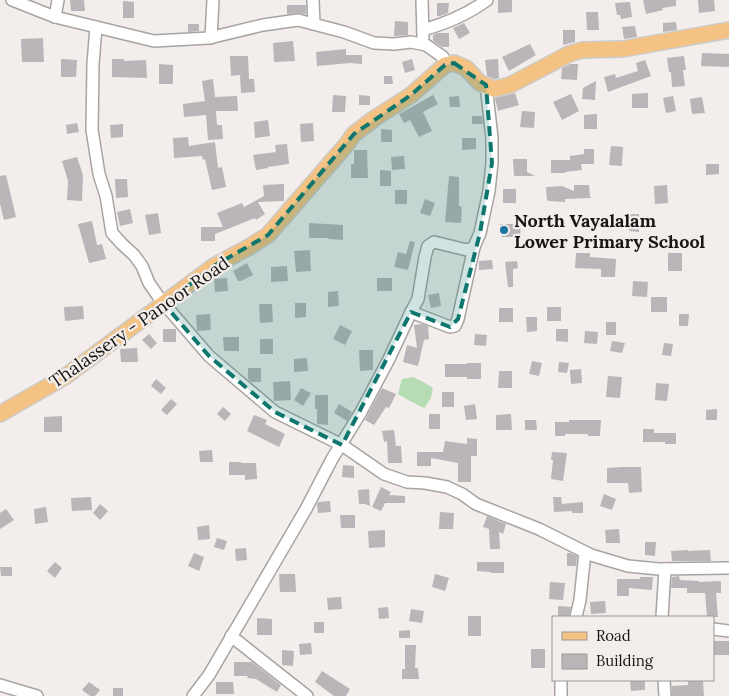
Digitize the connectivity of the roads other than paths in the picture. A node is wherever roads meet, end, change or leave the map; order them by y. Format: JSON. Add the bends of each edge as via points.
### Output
{"nodes":[{"id":1,"x":12,"y":0,"type":"edge"},
{"id":2,"x":58,"y":0,"type":"edge"},
{"id":3,"x":213,"y":0,"type":"edge"},
{"id":4,"x":312,"y":0,"type":"edge"},
{"id":5,"x":422,"y":0,"type":"edge"},
{"id":6,"x":487,"y":0,"type":"edge"},
{"id":7,"x":55,"y":17,"type":"junction"},
{"id":8,"x":314,"y":24,"type":"junction"},
{"id":9,"x":96,"y":28,"type":"junction"},
{"id":10,"x":423,"y":30,"type":"junction"},
{"id":11,"x":729,"y":30,"type":"edge"},
{"id":12,"x":211,"y":38,"type":"junction"},
{"id":13,"x":422,"y":44,"type":"junction"},
{"id":14,"x":445,"y":65,"type":"junction"},
{"id":15,"x":486,"y":85,"type":"junction"},
{"id":16,"x":474,"y":247,"type":"junction"},
{"id":17,"x":164,"y":304,"type":"junction"},
{"id":18,"x":411,"y":312,"type":"junction"},
{"id":19,"x":0,"y":414,"type":"edge"},
{"id":20,"x":342,"y":445,"type":"junction"},
{"id":21,"x":585,"y":552,"type":"junction"},
{"id":22,"x":665,"y":568,"type":"junction"},
{"id":23,"x":729,"y":568,"type":"edge"},
{"id":24,"x":576,"y":616,"type":"edge"},
{"id":25,"x":662,"y":616,"type":"edge"},
{"id":26,"x":714,"y":629,"type":"edge"},
{"id":27,"x":729,"y":631,"type":"edge"},
{"id":28,"x":231,"y":636,"type":"junction"},
{"id":29,"x":562,"y":681,"type":"edge"},
{"id":30,"x":664,"y":681,"type":"edge"},
{"id":31,"x":0,"y":685,"type":"edge"},
{"id":32,"x":37,"y":696,"type":"edge"},
{"id":33,"x":192,"y":696,"type":"edge"},
{"id":34,"x":307,"y":696,"type":"edge"},
{"id":35,"x":561,"y":696,"type":"edge"},
{"id":36,"x":665,"y":696,"type":"edge"}],
"edges":[{"from":1,"to":7,"type":"street"},
{"from":2,"to":7,"type":"street"},
{"from":3,"to":12,"type":"street"},
{"from":4,"to":8,"type":"street"},
{"from":5,"to":10,"type":"street"},
{"from":6,"to":10,"type":"street","via":[[456,20]]},
{"from":7,"to":9,"type":"street"},
{"from":8,"to":12,"type":"street","via":[[298,20],[263,24]]},
{"from":8,"to":13,"type":"street","via":[[374,43]]},
{"from":9,"to":12,"type":"street","via":[[154,40]]},
{"from":9,"to":17,"type":"street","via":[[92,130],[112,233],[134,255]]},
{"from":10,"to":13,"type":"street"},
{"from":11,"to":15,"type":"main road","via":[[623,49],[582,50],[510,85],[494,88]]},
{"from":13,"to":14,"type":"street","via":[[443,57]]},
{"from":14,"to":15,"type":"main road","via":[[454,63],[466,68]]},
{"from":14,"to":17,"type":"main road","name":"Thalassery - Panoor Road","via":[[411,95],[354,134],[268,235],[214,266]]},
{"from":15,"to":16,"type":"street","via":[[492,163],[489,191]]},
{"from":16,"to":18,"type":"street","via":[[467,250],[434,242],[428,246],[418,299]]},
{"from":16,"to":18,"type":"street","via":[[455,326]]},
{"from":17,"to":19,"type":"main road","name":"Thalassery - Panoor Road","via":[[66,376]]},
{"from":17,"to":20,"type":"street","via":[[209,356],[275,412]]},
{"from":18,"to":20,"type":"street"},
{"from":20,"to":21,"type":"street","via":[[384,474],[407,482],[447,487],[476,504],[539,529]]},
{"from":20,"to":28,"type":"street"},
{"from":21,"to":22,"type":"street","via":[[628,566]]},
{"from":21,"to":24,"type":"street"},
{"from":22,"to":23,"type":"street"},
{"from":22,"to":25,"type":"street"},
{"from":26,"to":27,"type":"street"},
{"from":28,"to":33,"type":"street","via":[[209,675]]},
{"from":28,"to":34,"type":"street"},
{"from":29,"to":35,"type":"street"},
{"from":30,"to":36,"type":"street"},
{"from":31,"to":32,"type":"street"}]}
